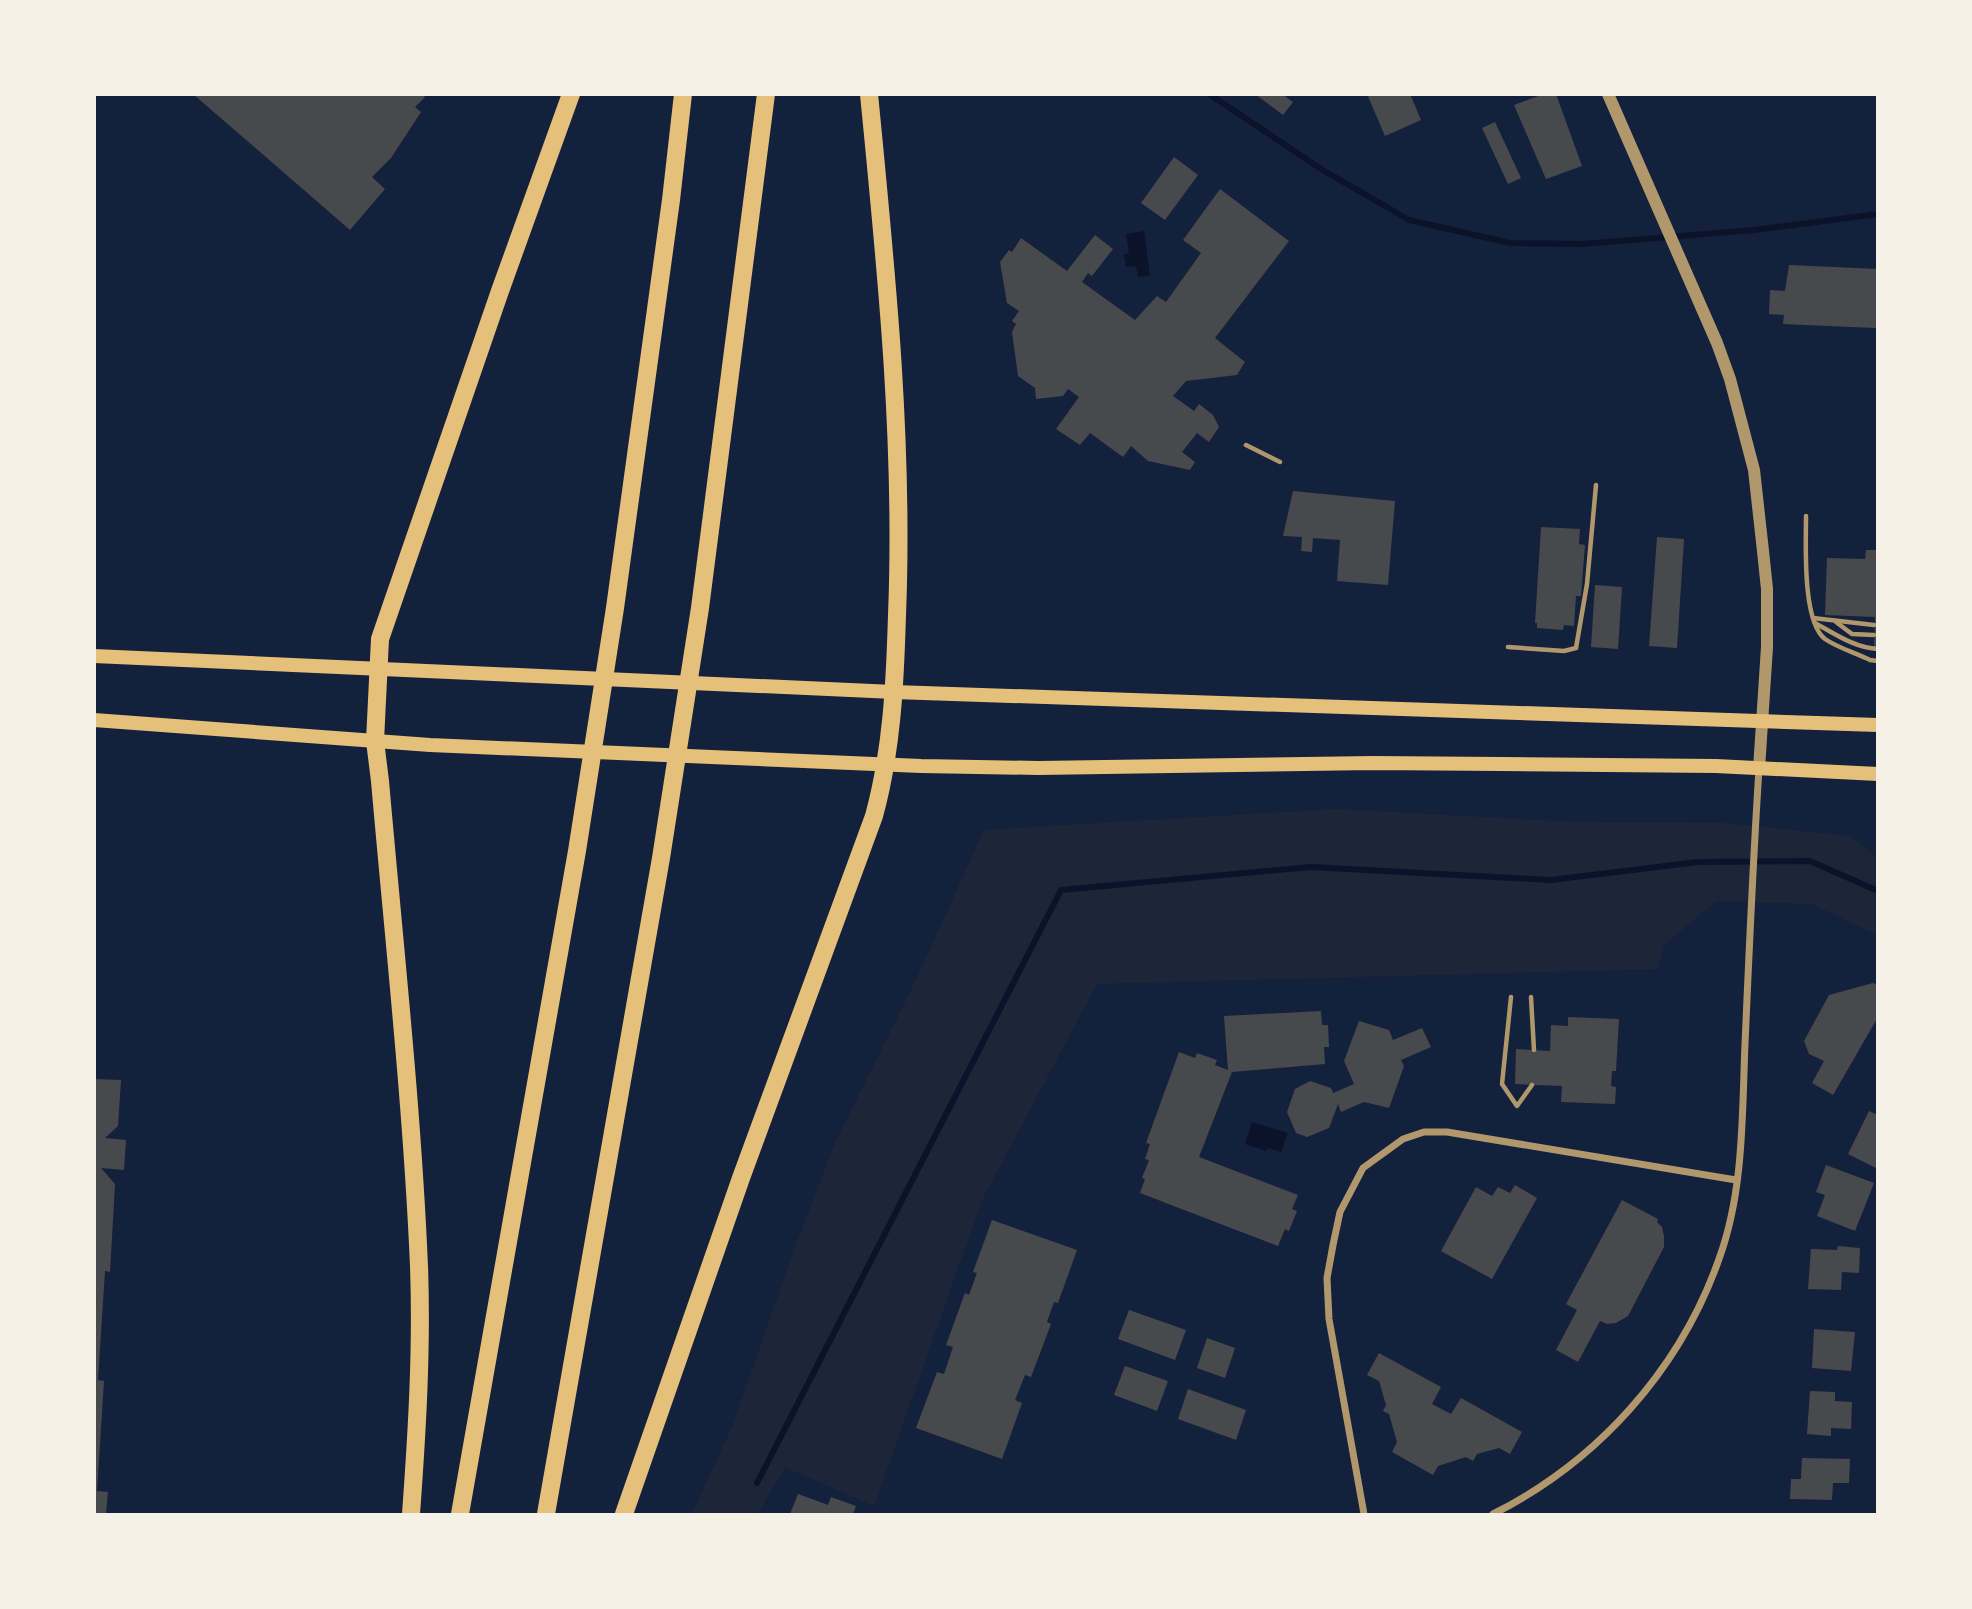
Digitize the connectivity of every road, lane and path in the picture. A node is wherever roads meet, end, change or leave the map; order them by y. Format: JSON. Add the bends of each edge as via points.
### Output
{"nodes":[{"id":1,"x":572,"y":94,"type":"edge"},
{"id":2,"x":683,"y":94,"type":"edge"},
{"id":3,"x":766,"y":94,"type":"edge"},
{"id":4,"x":869,"y":94,"type":"edge"},
{"id":5,"x":1608,"y":94,"type":"edge"},
{"id":6,"x":1246,"y":445,"type":"dead end"},
{"id":7,"x":1280,"y":462,"type":"dead end"},
{"id":8,"x":1596,"y":485,"type":"dead end"},
{"id":9,"x":1806,"y":516,"type":"dead end"},
{"id":10,"x":1813,"y":620,"type":"junction"},
{"id":11,"x":1835,"y":621,"type":"junction"},
{"id":12,"x":1874,"y":625,"type":"dead end"},
{"id":13,"x":1874,"y":635,"type":"dead end"},
{"id":14,"x":1508,"y":647,"type":"dead end"},
{"id":15,"x":1878,"y":649,"type":"edge"},
{"id":16,"x":94,"y":656,"type":"edge"},
{"id":17,"x":1878,"y":660,"type":"edge"},
{"id":18,"x":378,"y":669,"type":"junction"},
{"id":19,"x":894,"y":692,"type":"junction"},
{"id":20,"x":94,"y":720,"type":"edge"},
{"id":21,"x":1761,"y":721,"type":"junction"},
{"id":22,"x":1878,"y":725,"type":"edge"},
{"id":23,"x":375,"y":741,"type":"junction"},
{"id":24,"x":886,"y":764,"type":"junction"},
{"id":25,"x":1759,"y":769,"type":"junction"},
{"id":26,"x":1878,"y":774,"type":"edge"},
{"id":27,"x":1511,"y":997,"type":"dead end"},
{"id":28,"x":1531,"y":997,"type":"dead end"},
{"id":29,"x":1534,"y":1050,"type":"dead end"},
{"id":30,"x":1532,"y":1085,"type":"dead end"},
{"id":31,"x":1736,"y":1180,"type":"junction"},
{"id":32,"x":411,"y":1514,"type":"edge"},
{"id":33,"x":460,"y":1514,"type":"edge"},
{"id":34,"x":545,"y":1514,"type":"edge"},
{"id":35,"x":624,"y":1514,"type":"edge"},
{"id":36,"x":1364,"y":1514,"type":"edge"},
{"id":37,"x":1493,"y":1514,"type":"edge"}],
"edges":[{"from":1,"to":18,"type":"highway","via":[[380,639]]},
{"from":2,"to":33,"type":"highway","via":[[587,789]]},
{"from":3,"to":34,"type":"highway","via":[[700,608]]},
{"from":4,"to":19,"type":"highway","via":[[887,274],[899,475]]},
{"from":5,"to":21,"type":"street","via":[[1717,343],[1754,470],[1767,589]]},
{"from":6,"to":7,"type":"lane"},
{"from":8,"to":14,"type":"lane","via":[[1576,648]]},
{"from":9,"to":10,"type":"lane"},
{"from":10,"to":11,"type":"lane"},
{"from":10,"to":15,"type":"lane","via":[[1847,641]]},
{"from":10,"to":17,"type":"lane","via":[[1823,638]]},
{"from":11,"to":12,"type":"lane"},
{"from":11,"to":13,"type":"lane","via":[[1852,634]]},
{"from":16,"to":18,"type":"main road"},
{"from":18,"to":19,"type":"main road"},
{"from":18,"to":23,"type":"highway"},
{"from":19,"to":21,"type":"main road"},
{"from":19,"to":24,"type":"highway"},
{"from":20,"to":23,"type":"main road"},
{"from":21,"to":22,"type":"main road"},
{"from":21,"to":25,"type":"street"},
{"from":23,"to":24,"type":"main road"},
{"from":23,"to":32,"type":"highway","via":[[412,1138],[419,1267],[418,1419]]},
{"from":24,"to":25,"type":"main road","via":[[1038,768],[1373,763]]},
{"from":24,"to":35,"type":"highway","via":[[874,816]]},
{"from":25,"to":26,"type":"main road"},
{"from":25,"to":31,"type":"street"},
{"from":27,"to":30,"type":"lane","via":[[1502,1084],[1517,1106]]},
{"from":28,"to":29,"type":"lane"},
{"from":31,"to":36,"type":"street","via":[[1447,1132],[1423,1132],[1404,1139],[1363,1168],[1340,1212],[1327,1278],[1331,1338]]},
{"from":31,"to":37,"type":"street","via":[[1720,1259],[1694,1316],[1657,1377],[1589,1450],[1551,1481]]}]}
